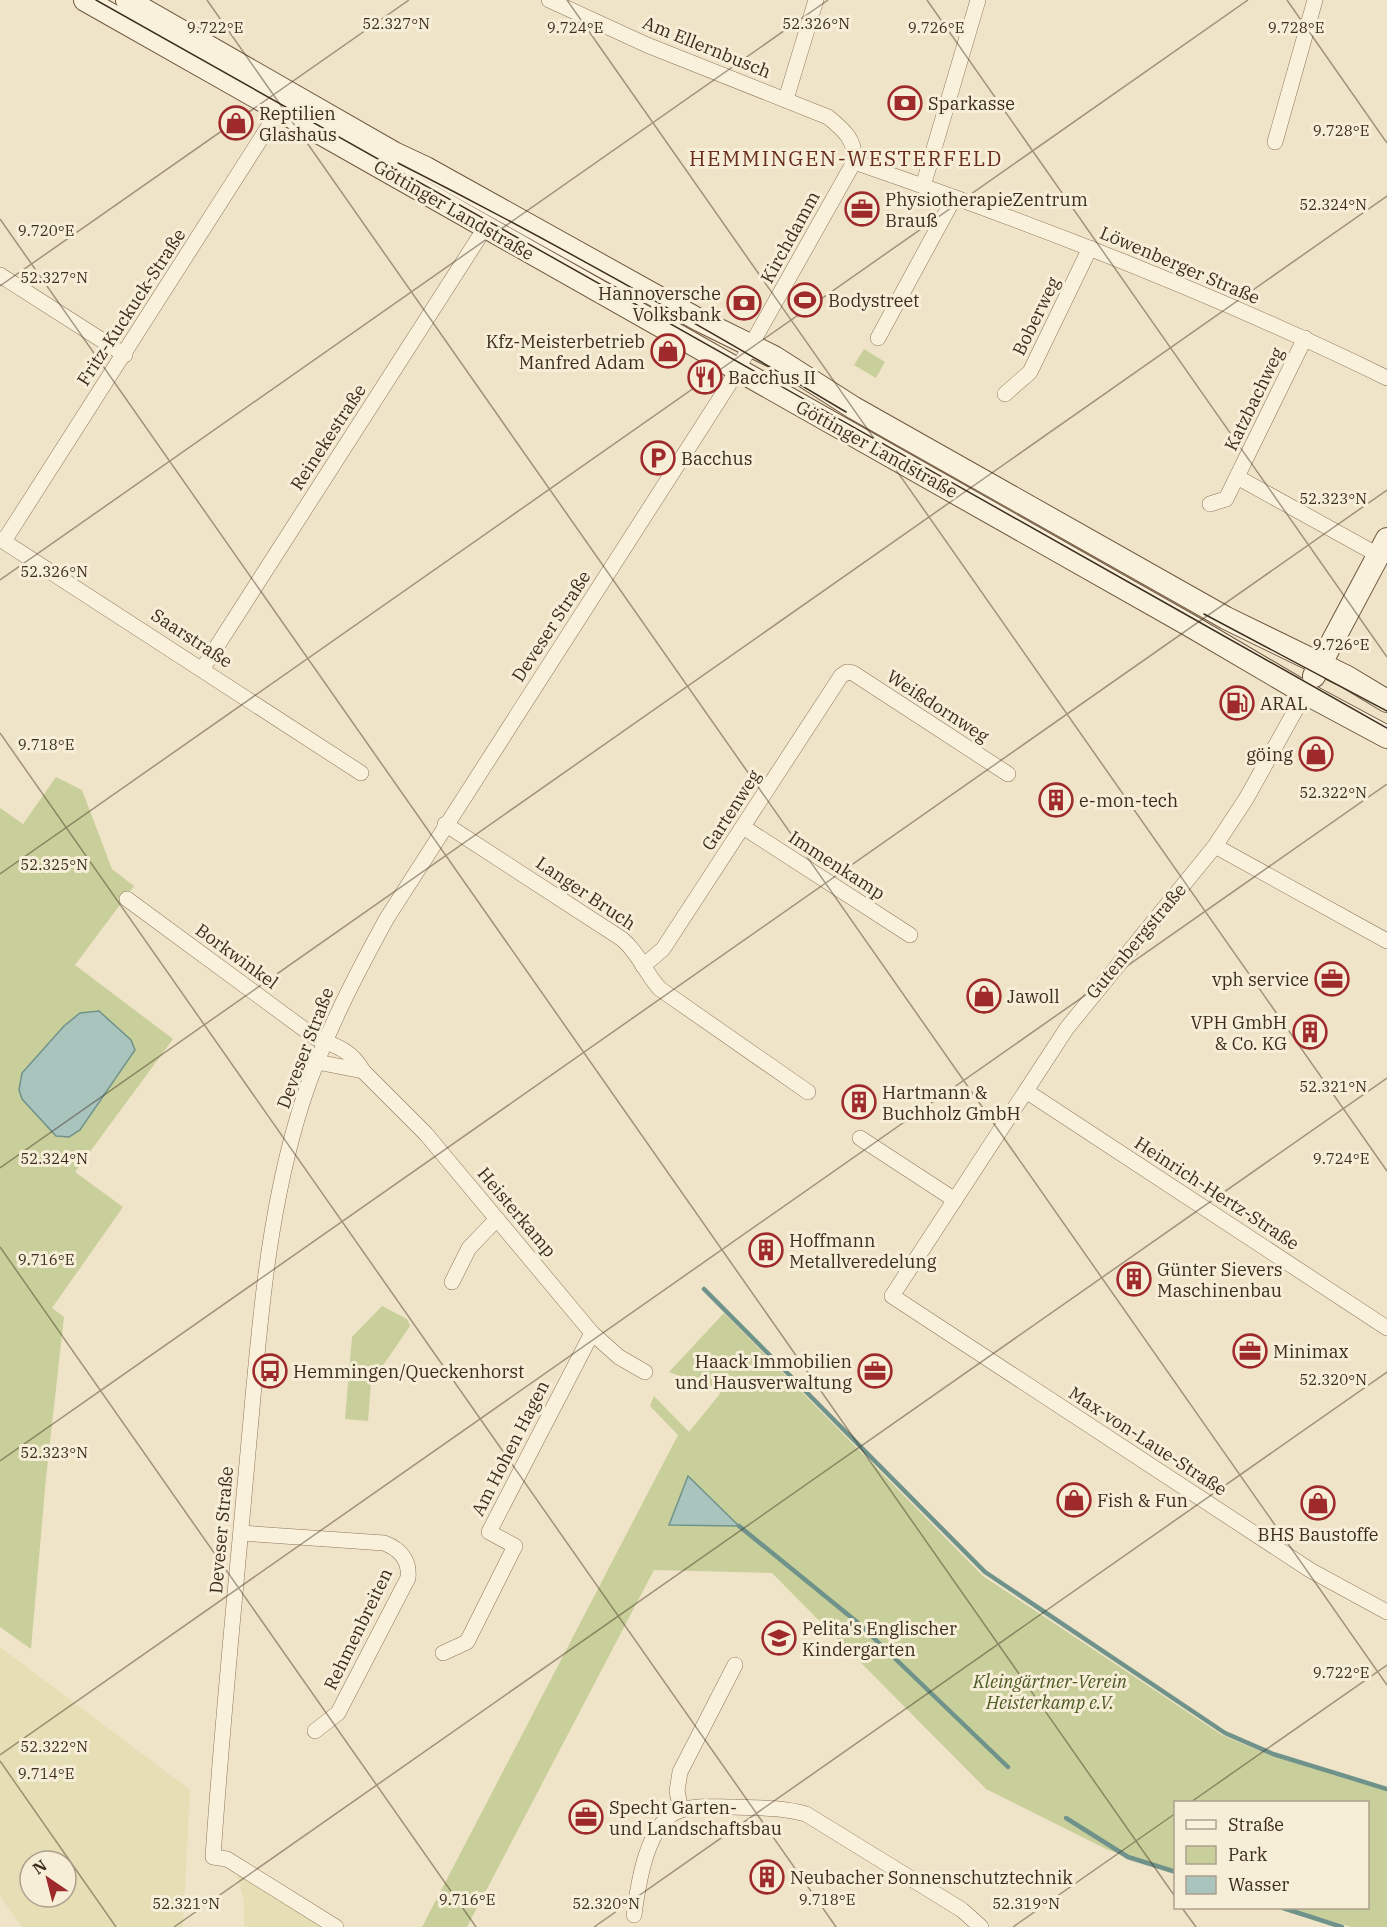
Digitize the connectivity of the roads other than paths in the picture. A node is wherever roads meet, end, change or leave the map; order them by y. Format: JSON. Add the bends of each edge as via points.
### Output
{"nodes":[{"id":1,"x":85,"y":0,"type":"edge"},
{"id":2,"x":127,"y":0,"type":"edge"},
{"id":3,"x":549,"y":0,"type":"edge"},
{"id":4,"x":816,"y":0,"type":"edge"},
{"id":5,"x":978,"y":0,"type":"edge"},
{"id":6,"x":1315,"y":0,"type":"edge"},
{"id":7,"x":786,"y":99,"type":"junction"},
{"id":8,"x":285,"y":102,"type":"junction"},
{"id":9,"x":1275,"y":142,"type":"dead end"},
{"id":10,"x":854,"y":162,"type":"junction"},
{"id":11,"x":923,"y":186,"type":"junction"},
{"id":12,"x":954,"y":198,"type":"junction"},
{"id":13,"x":485,"y":228,"type":"junction"},
{"id":14,"x":1090,"y":248,"type":"junction"},
{"id":15,"x":0,"y":275,"type":"edge"},
{"id":16,"x":878,"y":338,"type":"dead end"},
{"id":17,"x":1305,"y":338,"type":"junction"},
{"id":18,"x":125,"y":355,"type":"junction"},
{"id":19,"x":744,"y":360,"type":"junction"},
{"id":20,"x":1387,"y":378,"type":"edge"},
{"id":21,"x":1005,"y":394,"type":"dead end"},
{"id":22,"x":1237,"y":477,"type":"junction"},
{"id":23,"x":1210,"y":504,"type":"dead end"},
{"id":24,"x":2,"y":540,"type":"edge"},
{"id":25,"x":1382,"y":547,"type":"edge"},
{"id":26,"x":203,"y":668,"type":"junction"},
{"id":27,"x":846,"y":672,"type":"joint"},
{"id":28,"x":1313,"y":679,"type":"junction"},
{"id":29,"x":1387,"y":701,"type":"edge"},
{"id":30,"x":1387,"y":737,"type":"edge"},
{"id":31,"x":361,"y":773,"type":"dead end"},
{"id":32,"x":1008,"y":774,"type":"dead end"},
{"id":33,"x":445,"y":824,"type":"junction"},
{"id":34,"x":743,"y":827,"type":"junction"},
{"id":35,"x":1215,"y":846,"type":"junction"},
{"id":36,"x":127,"y":899,"type":"dead end"},
{"id":37,"x":910,"y":935,"type":"dead end"},
{"id":38,"x":1387,"y":941,"type":"edge"},
{"id":39,"x":643,"y":966,"type":"junction"},
{"id":40,"x":325,"y":1041,"type":"junction"},
{"id":41,"x":317,"y":1062,"type":"junction"},
{"id":42,"x":363,"y":1071,"type":"junction"},
{"id":43,"x":1026,"y":1091,"type":"junction"},
{"id":44,"x":808,"y":1092,"type":"dead end"},
{"id":45,"x":860,"y":1138,"type":"dead end"},
{"id":46,"x":955,"y":1200,"type":"junction"},
{"id":47,"x":497,"y":1219,"type":"junction"},
{"id":48,"x":452,"y":1282,"type":"dead end"},
{"id":49,"x":892,"y":1296,"type":"joint"},
{"id":50,"x":1387,"y":1328,"type":"edge"},
{"id":51,"x":592,"y":1333,"type":"junction"},
{"id":52,"x":645,"y":1372,"type":"dead end"},
{"id":53,"x":241,"y":1533,"type":"junction"},
{"id":54,"x":1387,"y":1612,"type":"edge"},
{"id":55,"x":443,"y":1653,"type":"dead end"},
{"id":56,"x":735,"y":1665,"type":"dead end"},
{"id":57,"x":315,"y":1731,"type":"dead end"},
{"id":58,"x":681,"y":1810,"type":"junction"},
{"id":59,"x":634,"y":1915,"type":"dead end"},
{"id":60,"x":336,"y":1927,"type":"edge"},
{"id":61,"x":981,"y":1927,"type":"edge"}],
"edges":[{"from":1,"to":8,"type":"street","name":"Göttinger Landstraße"},
{"from":2,"to":8,"type":"street","name":"Göttinger Landstraße"},
{"from":3,"to":7,"type":"street","name":"Am Ellernbusch","via":[[647,45]]},
{"from":4,"to":7,"type":"street"},
{"from":5,"to":11,"type":"street"},
{"from":6,"to":9,"type":"street"},
{"from":7,"to":10,"type":"street","via":[[828,117],[846,132],[853,144]]},
{"from":8,"to":13,"type":"street","name":"Göttinger Landstraße"},
{"from":8,"to":18,"type":"street","name":"Fritz-Kuckuck-Straße"},
{"from":8,"to":19,"type":"street","name":"Göttinger Landstraße"},
{"from":10,"to":11,"type":"street"},
{"from":10,"to":19,"type":"street","name":"Kirchdamm"},
{"from":11,"to":12,"type":"street"},
{"from":12,"to":14,"type":"street","name":"Löwenberger Straße"},
{"from":12,"to":16,"type":"street"},
{"from":13,"to":19,"type":"street","name":"Göttinger Landstraße"},
{"from":13,"to":26,"type":"street","name":"Reinekestraße"},
{"from":14,"to":17,"type":"street","name":"Löwenberger Straße"},
{"from":14,"to":21,"type":"street","name":"Boberweg","via":[[1030,372]]},
{"from":15,"to":18,"type":"street"},
{"from":17,"to":20,"type":"street","name":"Löwenberger Straße"},
{"from":17,"to":22,"type":"street","name":"Katzbachweg"},
{"from":18,"to":24,"type":"street","name":"Fritz-Kuckuck-Straße"},
{"from":19,"to":28,"type":"street","name":"Göttinger Landstraße","via":[[960,495]]},
{"from":19,"to":28,"type":"street","name":"Göttinger Landstraße","via":[[774,357],[854,408],[1226,618]]},
{"from":19,"to":33,"type":"street","name":"Deveser Straße"},
{"from":22,"to":23,"type":"street","name":"Katzbachweg","via":[[1226,499]]},
{"from":22,"to":25,"type":"street","name":"Katzbachweg"},
{"from":24,"to":26,"type":"street","name":"Saarstraße"},
{"from":25,"to":28,"type":"street"},
{"from":26,"to":31,"type":"street","name":"Saarstraße"},
{"from":27,"to":32,"type":"street","name":"Weißdornweg"},
{"from":27,"to":34,"type":"street","name":"Gartenweg"},
{"from":28,"to":29,"type":"street","name":"Göttinger Landstraße"},
{"from":28,"to":30,"type":"street","name":"Göttinger Landstraße"},
{"from":28,"to":35,"type":"street","name":"Gutenbergstraße"},
{"from":33,"to":39,"type":"street","name":"Langer Bruch","via":[[622,939],[634,949]]},
{"from":33,"to":40,"type":"street","name":"Deveser Straße","via":[[387,918]]},
{"from":34,"to":37,"type":"street","name":"Immenkamp"},
{"from":34,"to":39,"type":"street","name":"Gartenweg","via":[[663,949]]},
{"from":35,"to":38,"type":"street"},
{"from":35,"to":43,"type":"street","name":"Gutenbergstraße","via":[[1087,1001]]},
{"from":36,"to":40,"type":"street","name":"Borkwinkel"},
{"from":39,"to":44,"type":"street","name":"Langer Bruch","via":[[660,989]]},
{"from":40,"to":41,"type":"street","name":"Deveser Straße"},
{"from":40,"to":42,"type":"street","name":"Heisterkamp","via":[[356,1058]]},
{"from":41,"to":42,"type":"street"},
{"from":41,"to":53,"type":"street","name":"Deveser Straße","via":[[293,1136],[271,1233]]},
{"from":42,"to":47,"type":"street","name":"Heisterkamp","via":[[426,1134]]},
{"from":43,"to":46,"type":"street","name":"Gutenbergstraße"},
{"from":43,"to":50,"type":"street","name":"Heinrich-Hertz-Straße"},
{"from":45,"to":46,"type":"street"},
{"from":46,"to":49,"type":"street","name":"Gutenbergstraße"},
{"from":47,"to":48,"type":"street","via":[[469,1248]]},
{"from":47,"to":51,"type":"street","name":"Heisterkamp"},
{"from":49,"to":54,"type":"street","name":"Max-von-Laue-Straße","via":[[1310,1570]]},
{"from":51,"to":52,"type":"street","name":"Heisterkamp","via":[[619,1357]]},
{"from":51,"to":55,"type":"street","name":"Am Hohen Hagen","via":[[489,1532],[515,1546],[467,1642]]},
{"from":53,"to":57,"type":"street","name":"Rehmenbreiten","via":[[384,1543],[403,1555],[407,1564],[408,1578],[338,1713]]},
{"from":53,"to":60,"type":"street","name":"Deveser Straße","via":[[213,1857],[227,1858]]},
{"from":56,"to":58,"type":"street","via":[[680,1772],[677,1791]]},
{"from":58,"to":59,"type":"street","via":[[662,1824],[640,1869]]},
{"from":58,"to":61,"type":"street","via":[[702,1806],[786,1808],[806,1815],[962,1910]]}]}
